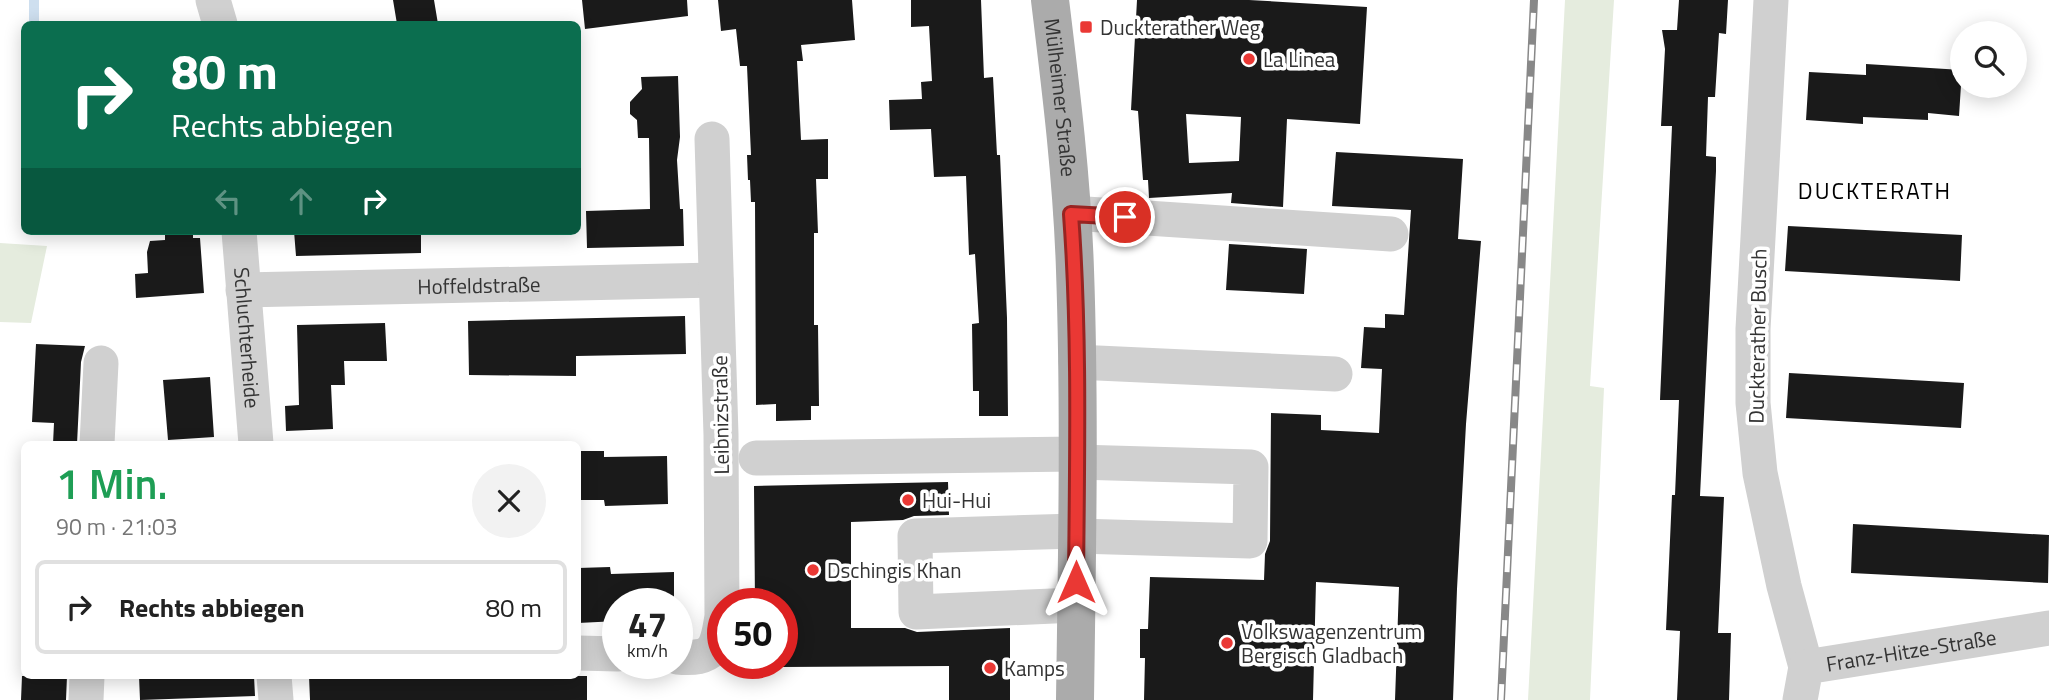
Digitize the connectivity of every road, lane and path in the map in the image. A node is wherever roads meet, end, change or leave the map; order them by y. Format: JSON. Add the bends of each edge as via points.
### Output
{"nodes":[{"id":1,"x":214,"y":0,"type":"edge"},
{"id":2,"x":1050,"y":0,"type":"edge"},
{"id":3,"x":1771,"y":0,"type":"edge"},
{"id":4,"x":219,"y":21,"type":"edge"},
{"id":5,"x":712,"y":139,"type":"dead end"},
{"id":6,"x":1071,"y":214,"type":"junction"},
{"id":7,"x":1391,"y":234,"type":"dead end"},
{"id":8,"x":239,"y":235,"type":"edge"},
{"id":9,"x":716,"y":280,"type":"junction"},
{"id":10,"x":243,"y":290,"type":"junction"},
{"id":11,"x":1076,"y":362,"type":"junction"},
{"id":12,"x":100,"y":363,"type":"dead end"},
{"id":13,"x":1335,"y":374,"type":"dead end"},
{"id":14,"x":97,"y":441,"type":"edge"},
{"id":15,"x":256,"y":441,"type":"edge"},
{"id":16,"x":756,"y":458,"type":"dead end"},
{"id":17,"x":1077,"y":458,"type":"junction"},
{"id":18,"x":1076,"y":534,"type":"junction"},
{"id":19,"x":1076,"y":605,"type":"junction"},
{"id":20,"x":2049,"y":628,"type":"edge"},
{"id":21,"x":581,"y":653,"type":"edge"},
{"id":22,"x":602,"y":654,"type":"edge"},
{"id":23,"x":694,"y":655,"type":"edge"},
{"id":24,"x":87,"y":679,"type":"edge"},
{"id":25,"x":274,"y":679,"type":"edge"},
{"id":26,"x":1803,"y":683,"type":"edge"},
{"id":27,"x":86,"y":700,"type":"edge"},
{"id":28,"x":276,"y":700,"type":"edge"},
{"id":29,"x":1075,"y":700,"type":"edge"}],
"edges":[{"from":1,"to":4,"type":"street"},
{"from":2,"to":6,"type":"main road","name":"Mülheimer Straße"},
{"from":3,"to":26,"type":"street","name":"Duckterather Busch","via":[[1753,403],[1759,473]]},
{"from":5,"to":9,"type":"street","name":"Leibnizstraße"},
{"from":6,"to":7,"type":"street"},
{"from":6,"to":11,"type":"main road","name":"Mülheimer Straße"},
{"from":8,"to":10,"type":"street","name":"Schluchterheide"},
{"from":9,"to":10,"type":"street","name":"Hoffeldstraße"},
{"from":9,"to":23,"type":"street","name":"Leibnizstraße","via":[[722,616],[718,642]]},
{"from":10,"to":15,"type":"street","name":"Schluchterheide"},
{"from":11,"to":13,"type":"street"},
{"from":11,"to":17,"type":"main road","name":"Mülheimer Straße"},
{"from":12,"to":14,"type":"street"},
{"from":16,"to":17,"type":"street"},
{"from":17,"to":18,"type":"main road","name":"Mülheimer Straße"},
{"from":17,"to":18,"type":"street","via":[[1251,467],[1250,541]]},
{"from":18,"to":19,"type":"main road","name":"Mülheimer Straße"},
{"from":18,"to":19,"type":"street","via":[[915,536],[916,612]]},
{"from":19,"to":29,"type":"main road","name":"Mülheimer Straße"},
{"from":20,"to":26,"type":"street","name":"Franz-Hitze-Straße"},
{"from":21,"to":22,"type":"street"},
{"from":24,"to":27,"type":"street"},
{"from":25,"to":28,"type":"street"}]}
